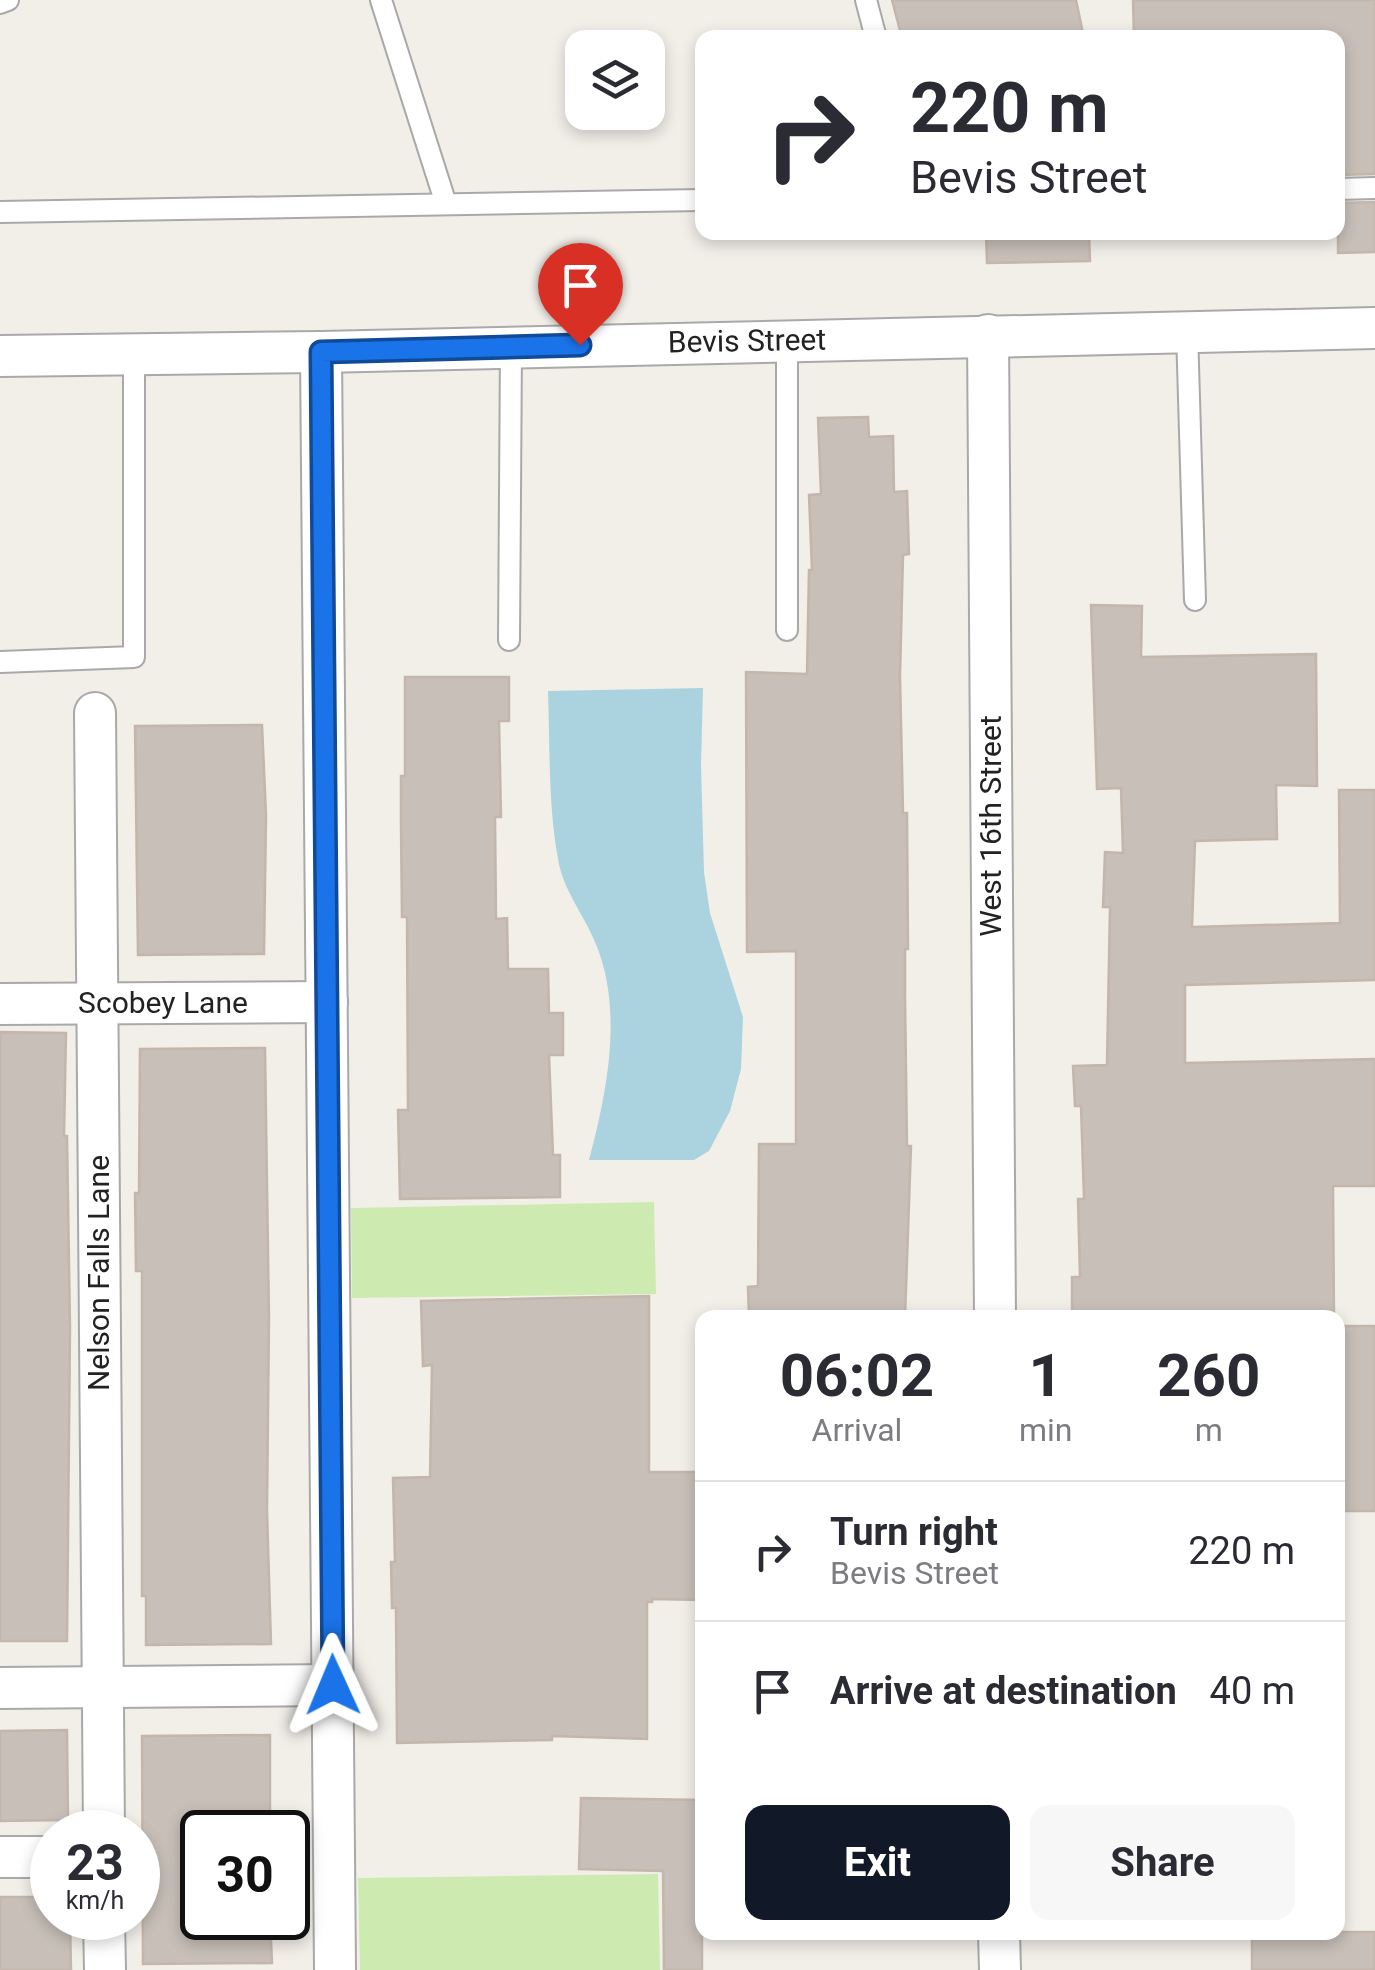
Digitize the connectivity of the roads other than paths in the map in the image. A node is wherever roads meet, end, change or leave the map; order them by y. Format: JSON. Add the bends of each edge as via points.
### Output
{"nodes":[{"id":1,"x":8,"y":0,"type":"edge"},
{"id":2,"x":381,"y":0,"type":"edge"},
{"id":3,"x":866,"y":0,"type":"edge"},
{"id":4,"x":0,"y":4,"type":"edge"},
{"id":5,"x":874,"y":30,"type":"edge"},
{"id":6,"x":1375,"y":188,"type":"edge"},
{"id":7,"x":1345,"y":189,"type":"edge"},
{"id":8,"x":695,"y":200,"type":"edge"},
{"id":9,"x":446,"y":204,"type":"junction"},
{"id":10,"x":0,"y":212,"type":"edge"},
{"id":11,"x":1375,"y":328,"type":"edge"},
{"id":12,"x":1187,"y":331,"type":"junction"},
{"id":13,"x":988,"y":335,"type":"junction"},
{"id":14,"x":787,"y":340,"type":"junction"},
{"id":15,"x":511,"y":347,"type":"junction"},
{"id":16,"x":321,"y":352,"type":"junction"},
{"id":17,"x":134,"y":355,"type":"junction"},
{"id":18,"x":0,"y":356,"type":"edge"},
{"id":19,"x":1195,"y":600,"type":"dead end"},
{"id":20,"x":787,"y":630,"type":"dead end"},
{"id":21,"x":510,"y":640,"type":"dead end"},
{"id":22,"x":0,"y":662,"type":"edge"},
{"id":23,"x":95,"y":713,"type":"dead end"},
{"id":24,"x":327,"y":1002,"type":"junction"},
{"id":25,"x":97,"y":1003,"type":"junction"},
{"id":26,"x":0,"y":1004,"type":"edge"},
{"id":27,"x":995,"y":1310,"type":"edge"},
{"id":28,"x":333,"y":1685,"type":"junction"},
{"id":29,"x":103,"y":1687,"type":"junction"},
{"id":30,"x":0,"y":1688,"type":"edge"},
{"id":31,"x":104,"y":1810,"type":"edge"},
{"id":32,"x":0,"y":1857,"type":"edge"},
{"id":33,"x":30,"y":1858,"type":"edge"},
{"id":34,"x":104,"y":1940,"type":"edge"},
{"id":35,"x":999,"y":1940,"type":"edge"},
{"id":36,"x":104,"y":1970,"type":"edge"},
{"id":37,"x":334,"y":1970,"type":"edge"},
{"id":38,"x":1000,"y":1970,"type":"edge"}],
"edges":[{"from":1,"to":4,"type":"lane"},
{"from":2,"to":9,"type":"lane"},
{"from":3,"to":5,"type":"lane"},
{"from":6,"to":7,"type":"lane"},
{"from":8,"to":9,"type":"lane"},
{"from":9,"to":10,"type":"lane"},
{"from":11,"to":12,"type":"street","name":"Bevis Street"},
{"from":12,"to":13,"type":"street","name":"Bevis Street"},
{"from":12,"to":19,"type":"lane"},
{"from":13,"to":14,"type":"street","name":"Bevis Street"},
{"from":13,"to":27,"type":"street","name":"West 16th Street"},
{"from":14,"to":15,"type":"street","name":"Bevis Street"},
{"from":14,"to":20,"type":"lane"},
{"from":15,"to":16,"type":"street","name":"Bevis Street"},
{"from":15,"to":21,"type":"lane"},
{"from":16,"to":17,"type":"street","name":"Bevis Street"},
{"from":16,"to":24,"type":"street"},
{"from":17,"to":18,"type":"street","name":"Bevis Street"},
{"from":17,"to":22,"type":"lane","via":[[134,657]]},
{"from":23,"to":25,"type":"street","name":"Nelson Falls Lane"},
{"from":24,"to":25,"type":"street","name":"Scobey Lane"},
{"from":24,"to":28,"type":"street"},
{"from":25,"to":26,"type":"street","name":"Scobey Lane"},
{"from":25,"to":29,"type":"street","name":"Nelson Falls Lane"},
{"from":28,"to":29,"type":"street"},
{"from":28,"to":37,"type":"street"},
{"from":29,"to":30,"type":"street"},
{"from":29,"to":31,"type":"street","name":"Nelson Falls Lane"},
{"from":32,"to":33,"type":"street"},
{"from":34,"to":36,"type":"street"},
{"from":35,"to":38,"type":"street"}]}
